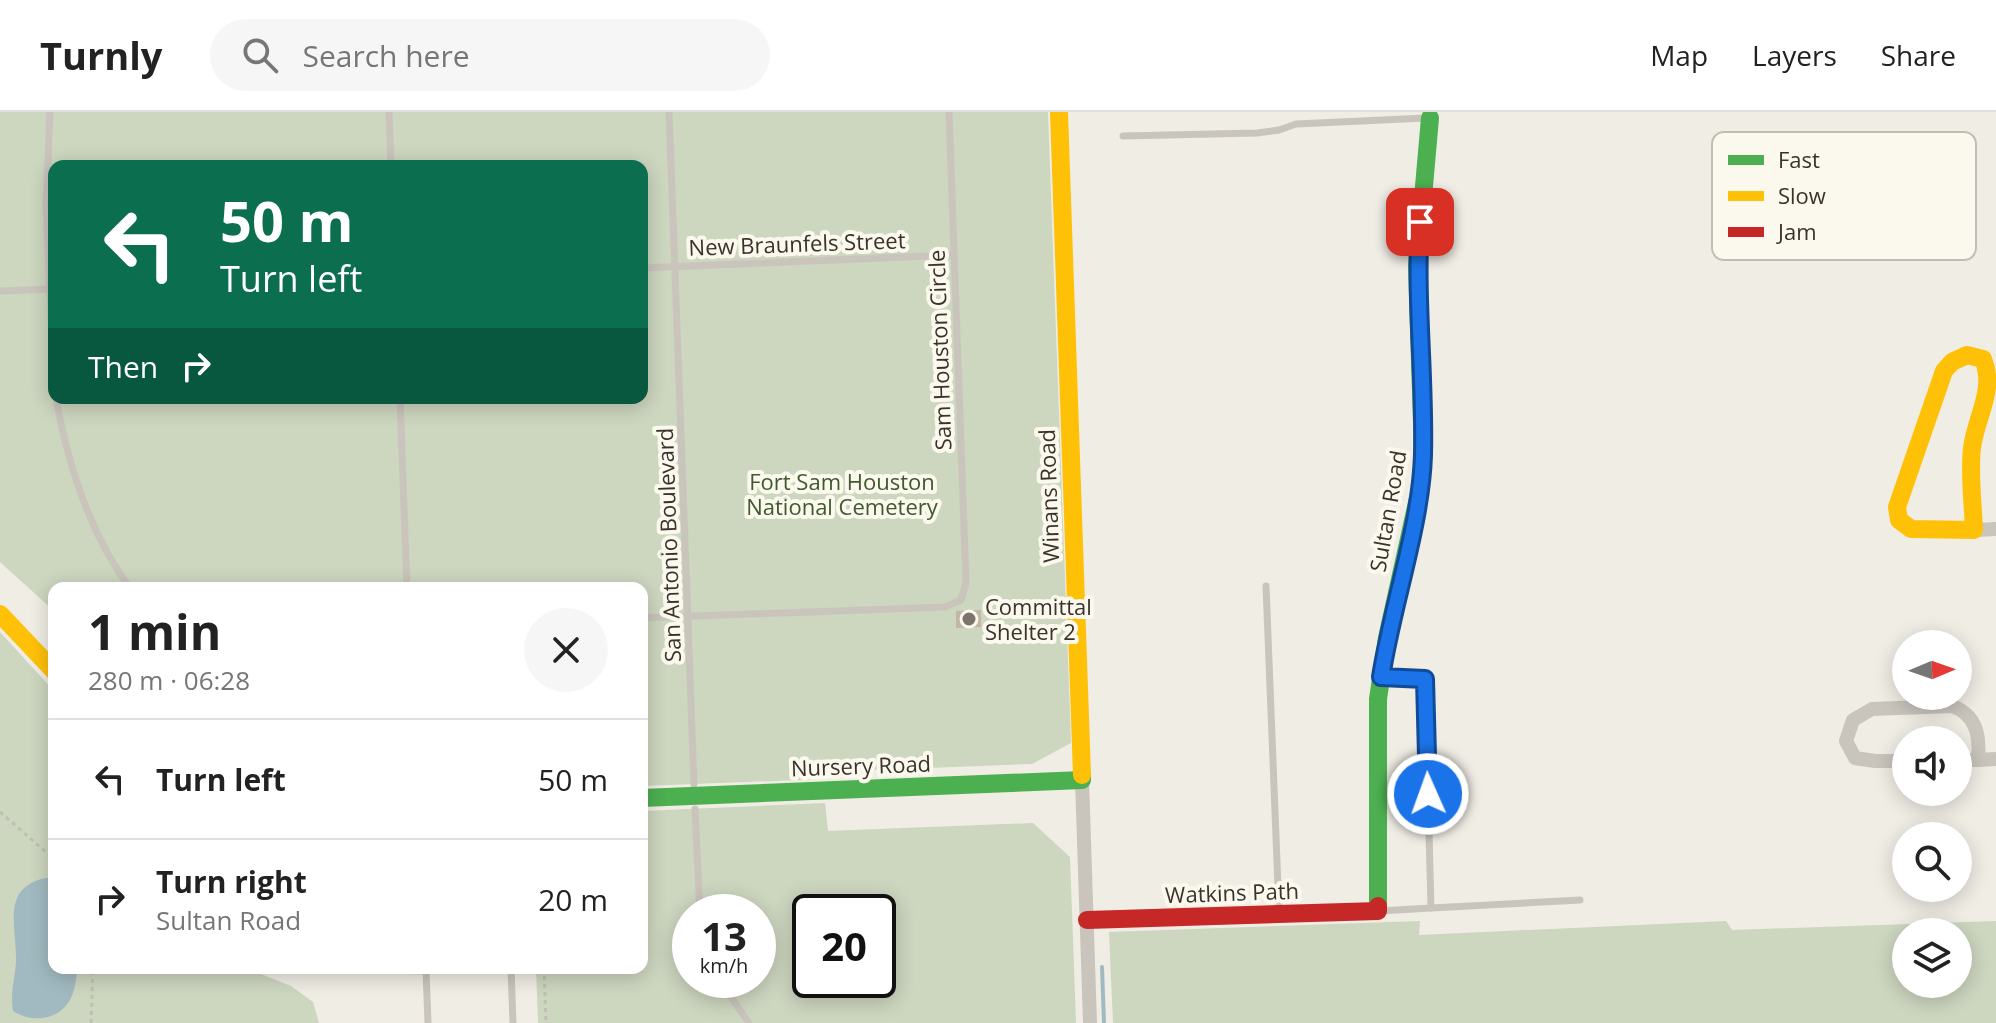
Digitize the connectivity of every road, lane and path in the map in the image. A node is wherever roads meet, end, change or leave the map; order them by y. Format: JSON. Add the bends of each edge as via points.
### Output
{"nodes":[{"id":1,"x":50,"y":112,"type":"edge"},
{"id":2,"x":389,"y":112,"type":"edge"},
{"id":3,"x":669,"y":112,"type":"edge"},
{"id":4,"x":949,"y":112,"type":"edge"},
{"id":5,"x":1059,"y":112,"type":"edge"},
{"id":6,"x":1430,"y":115,"type":"edge"},
{"id":7,"x":1123,"y":136,"type":"dead end"},
{"id":8,"x":391,"y":160,"type":"edge"},
{"id":9,"x":48,"y":239,"type":"edge"},
{"id":10,"x":953,"y":255,"type":"junction"},
{"id":11,"x":674,"y":266,"type":"junction"},
{"id":12,"x":648,"y":268,"type":"edge"},
{"id":13,"x":48,"y":289,"type":"edge"},
{"id":14,"x":0,"y":291,"type":"edge"},
{"id":15,"x":57,"y":404,"type":"edge"},
{"id":16,"x":400,"y":404,"type":"edge"},
{"id":17,"x":1996,"y":529,"type":"edge"},
{"id":18,"x":1974,"y":530,"type":"junction"},
{"id":19,"x":126,"y":582,"type":"edge"},
{"id":20,"x":407,"y":582,"type":"edge"},
{"id":21,"x":1266,"y":586,"type":"dead end"},
{"id":22,"x":0,"y":614,"type":"edge"},
{"id":23,"x":689,"y":616,"type":"junction"},
{"id":24,"x":648,"y":618,"type":"edge"},
{"id":25,"x":48,"y":665,"type":"edge"},
{"id":26,"x":1381,"y":677,"type":"junction"},
{"id":27,"x":1996,"y":759,"type":"edge"},
{"id":28,"x":1972,"y":760,"type":"edge"},
{"id":29,"x":1978,"y":760,"type":"junction"},
{"id":30,"x":1892,"y":761,"type":"edge"},
{"id":31,"x":1082,"y":780,"type":"junction"},
{"id":32,"x":694,"y":784,"type":"dead end"},
{"id":33,"x":648,"y":798,"type":"edge"},
{"id":34,"x":695,"y":809,"type":"dead end"},
{"id":35,"x":0,"y":812,"type":"edge"},
{"id":36,"x":48,"y":854,"type":"edge"},
{"id":37,"x":699,"y":894,"type":"edge"},
{"id":38,"x":1580,"y":900,"type":"dead end"},
{"id":39,"x":1431,"y":908,"type":"junction"},
{"id":40,"x":1378,"y":911,"type":"junction"},
{"id":41,"x":1279,"y":914,"type":"junction"},
{"id":42,"x":1087,"y":920,"type":"junction"},
{"id":43,"x":93,"y":974,"type":"edge"},
{"id":44,"x":426,"y":974,"type":"edge"},
{"id":45,"x":511,"y":974,"type":"edge"},
{"id":46,"x":544,"y":974,"type":"edge"},
{"id":47,"x":732,"y":998,"type":"edge"},
{"id":48,"x":91,"y":1023,"type":"edge"},
{"id":49,"x":428,"y":1023,"type":"edge"},
{"id":50,"x":513,"y":1023,"type":"edge"},
{"id":51,"x":546,"y":1023,"type":"edge"},
{"id":52,"x":749,"y":1023,"type":"edge"},
{"id":53,"x":1090,"y":1023,"type":"edge"}],
"edges":[{"from":1,"to":9,"type":"lane"},
{"from":2,"to":8,"type":"lane"},
{"from":3,"to":11,"type":"lane","name":"San Antonio Boulevard"},
{"from":4,"to":10,"type":"lane","name":"Sam Houston Circle"},
{"from":5,"to":31,"type":"street","name":"Winans Road"},
{"from":6,"to":7,"type":"lane","via":[[1296,124],[1257,133]]},
{"from":6,"to":26,"type":"street","name":"Sultan Road","via":[[1417,266],[1423,455]]},
{"from":10,"to":11,"type":"lane","name":"New Braunfels Street"},
{"from":10,"to":23,"type":"lane","name":"Sam Houston Circle","via":[[966,583],[961,600],[945,607]]},
{"from":11,"to":12,"type":"lane","name":"New Braunfels Street"},
{"from":11,"to":23,"type":"lane","name":"San Antonio Boulevard"},
{"from":13,"to":14,"type":"lane"},
{"from":15,"to":19,"type":"lane","via":[[81,497]]},
{"from":16,"to":20,"type":"lane"},
{"from":17,"to":18,"type":"street"},
{"from":18,"to":18,"type":"street","via":[[1911,529],[1899,520],[1897,507],[1944,371],[1967,355],[1983,359],[1992,383],[1972,448]]},
{"from":21,"to":41,"type":"lane"},
{"from":22,"to":25,"type":"street"},
{"from":23,"to":24,"type":"lane","name":"Sam Houston Circle"},
{"from":23,"to":32,"type":"lane","name":"San Antonio Boulevard"},
{"from":26,"to":39,"type":"lane","via":[[1425,679]]},
{"from":26,"to":40,"type":"street","name":"Sultan Road"},
{"from":27,"to":29,"type":"street"},
{"from":28,"to":29,"type":"street"},
{"from":29,"to":30,"type":"street","via":[[1976,725],[1952,706],[1872,709],[1853,720],[1846,741],[1855,758]]},
{"from":31,"to":33,"type":"street","name":"Nursery Road"},
{"from":31,"to":42,"type":"street","name":"Winans Road"},
{"from":34,"to":37,"type":"lane"},
{"from":35,"to":36,"type":"path"},
{"from":38,"to":39,"type":"lane"},
{"from":39,"to":40,"type":"lane"},
{"from":40,"to":41,"type":"street","name":"Watkins Path"},
{"from":41,"to":42,"type":"street","name":"Watkins Path"},
{"from":42,"to":53,"type":"street","name":"Winans Road"},
{"from":43,"to":48,"type":"path"},
{"from":44,"to":49,"type":"lane"},
{"from":45,"to":50,"type":"lane"},
{"from":46,"to":51,"type":"path"},
{"from":47,"to":52,"type":"lane"}]}
